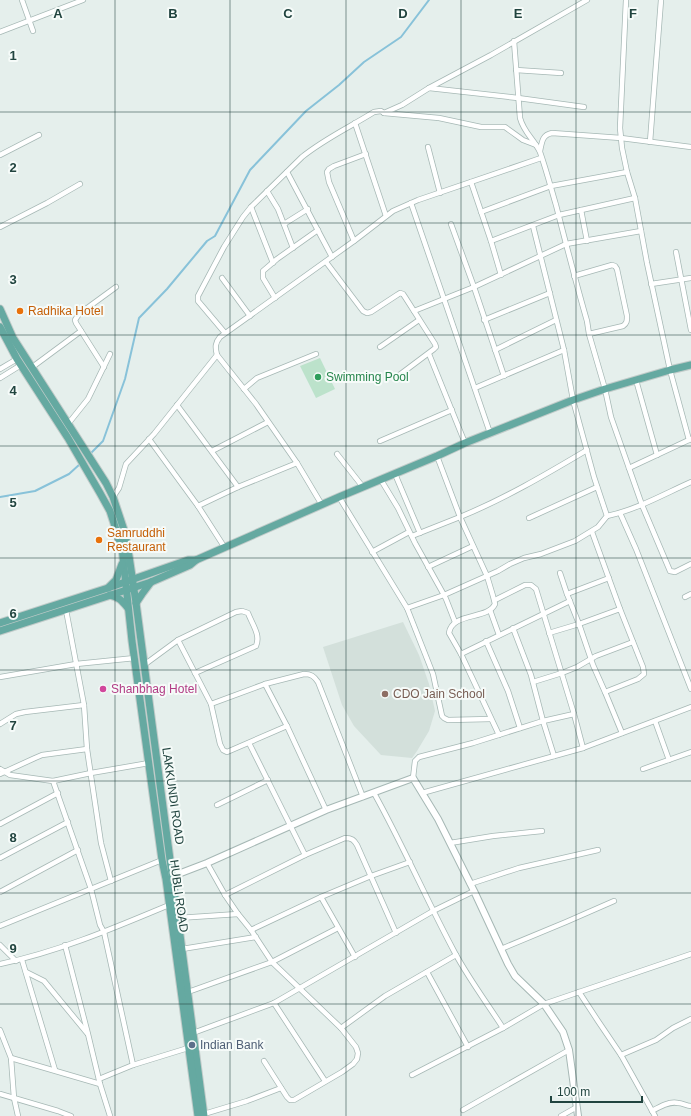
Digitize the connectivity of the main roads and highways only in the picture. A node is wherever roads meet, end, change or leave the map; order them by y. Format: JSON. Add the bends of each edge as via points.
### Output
{"nodes":[{"id":1,"x":0,"y":309,"type":"edge"},
{"id":2,"x":0,"y":327,"type":"edge"},
{"id":3,"x":691,"y":365,"type":"edge"},
{"id":4,"x":196,"y":560,"type":"junction"},
{"id":5,"x":126,"y":561,"type":"junction"},
{"id":6,"x":149,"y":574,"type":"junction"},
{"id":7,"x":133,"y":580,"type":"junction"},
{"id":8,"x":151,"y":582,"type":"junction"},
{"id":9,"x":125,"y":586,"type":"junction"},
{"id":10,"x":108,"y":588,"type":"junction"},
{"id":11,"x":134,"y":588,"type":"junction"},
{"id":12,"x":110,"y":595,"type":"junction"},
{"id":13,"x":136,"y":603,"type":"junction"},
{"id":14,"x":128,"y":608,"type":"junction"},
{"id":15,"x":0,"y":623,"type":"edge"},
{"id":16,"x":0,"y":631,"type":"edge"},
{"id":17,"x":202,"y":1115,"type":"edge"}],
"edges":[{"from":1,"to":5,"type":"main road","name":"LAKKUNDI ROAD","via":[[31,368],[106,483],[125,533]]},
{"from":2,"to":5,"type":"main road","name":"HUBLI ROAD","via":[[110,511]]},
{"from":3,"to":4,"type":"main road","via":[[605,389],[465,442]]},
{"from":4,"to":6,"type":"main road","via":[[188,560]]},
{"from":4,"to":8,"type":"main road"},
{"from":5,"to":6,"type":"main road","via":[[139,572]]},
{"from":5,"to":7,"type":"main road","name":"LAKKUNDI ROAD"},
{"from":5,"to":9,"type":"main road","name":"HUBLI ROAD"},
{"from":5,"to":10,"type":"main road","via":[[116,580]]},
{"from":6,"to":7,"type":"main road"},
{"from":7,"to":9,"type":"main road"},
{"from":7,"to":11,"type":"main road","name":"LAKKUNDI ROAD"},
{"from":8,"to":11,"type":"main road"},
{"from":8,"to":13,"type":"main road"},
{"from":9,"to":10,"type":"main road"},
{"from":9,"to":11,"type":"main road"},
{"from":9,"to":12,"type":"main road"},
{"from":9,"to":14,"type":"main road","name":"HUBLI ROAD"},
{"from":10,"to":15,"type":"main road"},
{"from":11,"to":13,"type":"main road","name":"LAKKUNDI ROAD"},
{"from":12,"to":14,"type":"main road","via":[[122,600]]},
{"from":12,"to":16,"type":"main road"},
{"from":13,"to":17,"type":"main road","name":"LAKKUNDI ROAD"},
{"from":14,"to":17,"type":"main road","name":"HUBLI ROAD","via":[[188,1048]]}]}
